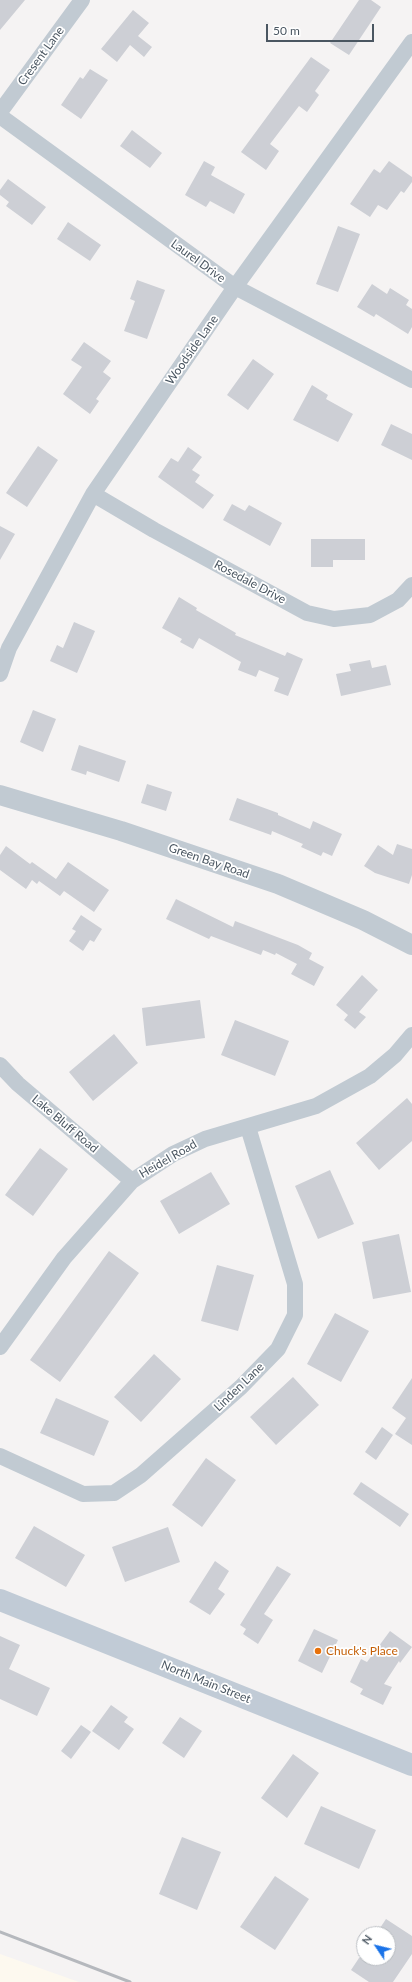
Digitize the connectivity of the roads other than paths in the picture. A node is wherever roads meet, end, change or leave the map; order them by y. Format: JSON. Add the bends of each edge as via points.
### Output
{"nodes":[{"id":1,"x":82,"y":0,"type":"edge"},
{"id":2,"x":412,"y":42,"type":"edge"},
{"id":3,"x":0,"y":112,"type":"edge"},
{"id":4,"x":0,"y":116,"type":"edge"},
{"id":5,"x":234,"y":287,"type":"junction"},
{"id":6,"x":412,"y":380,"type":"edge"},
{"id":7,"x":92,"y":494,"type":"junction"},
{"id":8,"x":412,"y":585,"type":"edge"},
{"id":9,"x":0,"y":674,"type":"edge"},
{"id":10,"x":0,"y":795,"type":"edge"},
{"id":11,"x":412,"y":944,"type":"edge"},
{"id":12,"x":412,"y":1035,"type":"edge"},
{"id":13,"x":0,"y":1065,"type":"edge"},
{"id":14,"x":248,"y":1127,"type":"junction"},
{"id":15,"x":132,"y":1180,"type":"junction"},
{"id":16,"x":0,"y":1347,"type":"edge"},
{"id":17,"x":0,"y":1456,"type":"edge"},
{"id":18,"x":0,"y":1600,"type":"edge"},
{"id":19,"x":412,"y":1765,"type":"edge"}],
"edges":[{"from":1,"to":3,"type":"street","name":"Cresent Lane"},
{"from":2,"to":5,"type":"street","name":"Woodside Lane"},
{"from":4,"to":5,"type":"street","name":"Laurel Drive"},
{"from":5,"to":6,"type":"street","name":"Laurel Drive"},
{"from":5,"to":7,"type":"street","name":"Woodside Lane"},
{"from":7,"to":8,"type":"street","name":"Rosedale Drive","via":[[307,613],[334,619],[370,615],[398,600]]},
{"from":7,"to":9,"type":"street","name":"Woodside Lane","via":[[9,648]]},
{"from":10,"to":11,"type":"street","name":"Green Bay Road","via":[[121,831],[278,884]]},
{"from":12,"to":14,"type":"street","name":"Heidel Road","via":[[395,1055],[370,1076],[316,1106]]},
{"from":13,"to":15,"type":"street","name":"Lake Bluff Road","via":[[18,1084]]},
{"from":14,"to":15,"type":"street","name":"Heidel Road","via":[[204,1139]]},
{"from":14,"to":17,"type":"street","name":"Linden Lane","via":[[295,1284],[295,1315],[278,1349],[241,1387],[141,1476],[114,1493],[83,1494]]},
{"from":15,"to":16,"type":"street","name":"Heidel Road","via":[[64,1258]]},
{"from":18,"to":19,"type":"main road","name":"North Main Street"}]}
